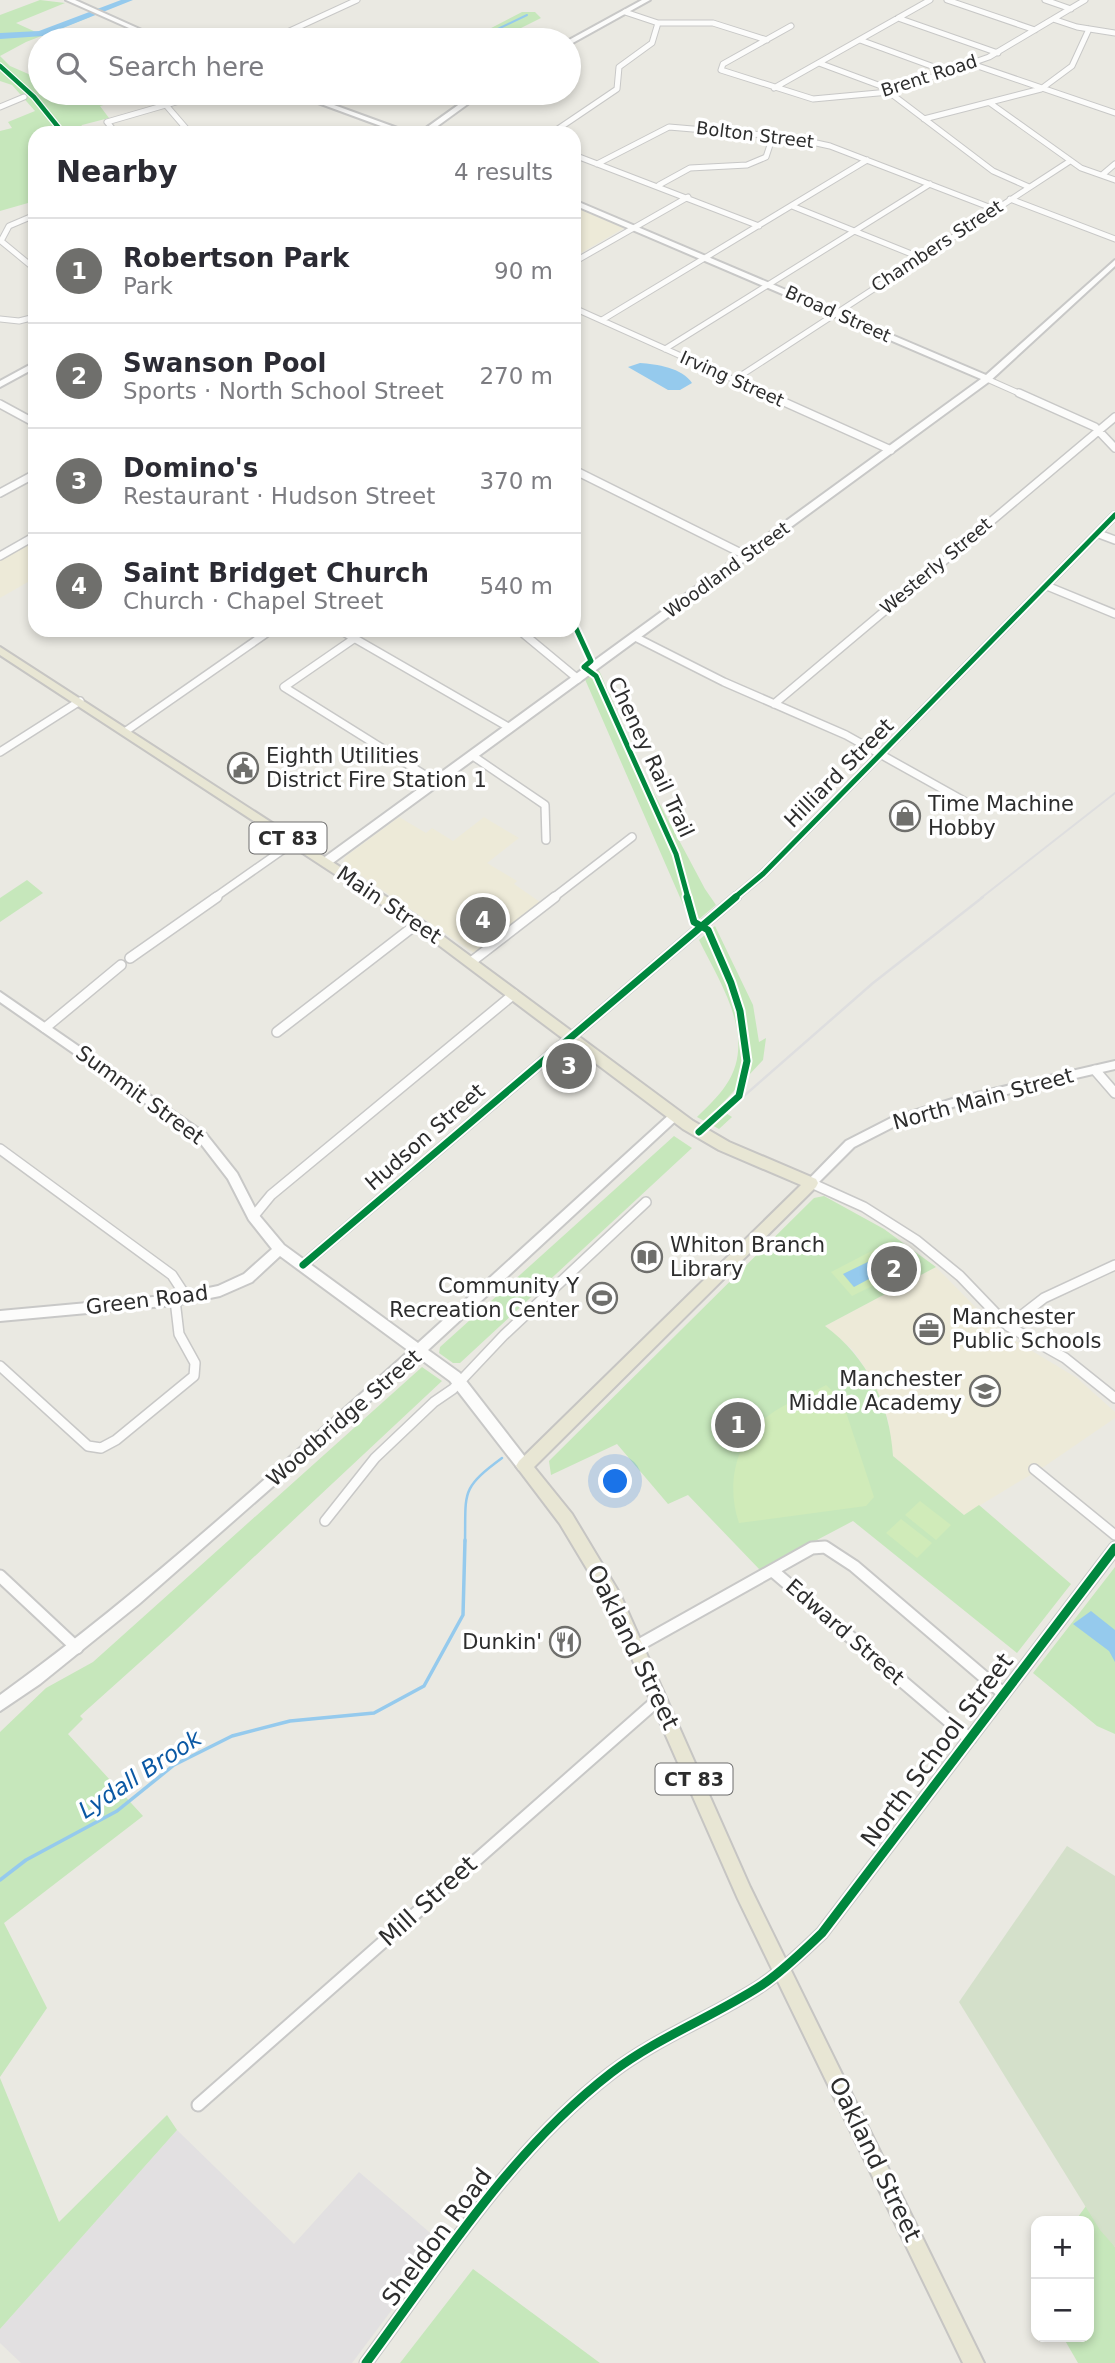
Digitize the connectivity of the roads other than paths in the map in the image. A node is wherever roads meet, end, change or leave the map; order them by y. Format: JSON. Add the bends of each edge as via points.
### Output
{"nodes":[{"id":1,"x":69,"y":0,"type":"edge"},
{"id":2,"x":357,"y":0,"type":"edge"},
{"id":3,"x":648,"y":0,"type":"edge"},
{"id":4,"x":930,"y":0,"type":"edge"},
{"id":5,"x":947,"y":0,"type":"edge"},
{"id":6,"x":1045,"y":0,"type":"edge"},
{"id":7,"x":1085,"y":0,"type":"edge"},
{"id":8,"x":1071,"y":9,"type":"junction"},
{"id":9,"x":625,"y":12,"type":"junction"},
{"id":10,"x":898,"y":18,"type":"junction"},
{"id":11,"x":1054,"y":19,"type":"junction"},
{"id":12,"x":657,"y":23,"type":"junction"},
{"id":13,"x":791,"y":26,"type":"dead end"},
{"id":14,"x":133,"y":28,"type":"edge"},
{"id":15,"x":296,"y":28,"type":"edge"},
{"id":16,"x":1089,"y":29,"type":"junction"},
{"id":17,"x":1035,"y":30,"type":"junction"},
{"id":18,"x":1115,"y":33,"type":"edge"},
{"id":19,"x":581,"y":37,"type":"edge"},
{"id":20,"x":767,"y":40,"type":"junction"},
{"id":21,"x":860,"y":40,"type":"junction"},
{"id":22,"x":998,"y":53,"type":"junction"},
{"id":23,"x":819,"y":63,"type":"junction"},
{"id":24,"x":969,"y":63,"type":"junction"},
{"id":25,"x":945,"y":71,"type":"junction"},
{"id":26,"x":774,"y":88,"type":"junction"},
{"id":27,"x":1041,"y":89,"type":"junction"},
{"id":28,"x":889,"y":92,"type":"junction"},
{"id":29,"x":24,"y":97,"type":"dead end"},
{"id":30,"x":990,"y":103,"type":"junction"},
{"id":31,"x":162,"y":105,"type":"edge"},
{"id":32,"x":166,"y":105,"type":"edge"},
{"id":33,"x":329,"y":105,"type":"edge"},
{"id":34,"x":462,"y":105,"type":"edge"},
{"id":35,"x":0,"y":107,"type":"edge"},
{"id":36,"x":1115,"y":113,"type":"edge"},
{"id":37,"x":925,"y":119,"type":"junction"},
{"id":38,"x":110,"y":126,"type":"edge"},
{"id":39,"x":184,"y":126,"type":"edge"},
{"id":40,"x":387,"y":126,"type":"edge"},
{"id":41,"x":433,"y":126,"type":"edge"},
{"id":42,"x":562,"y":126,"type":"edge"},
{"id":43,"x":773,"y":136,"type":"junction"},
{"id":44,"x":581,"y":158,"type":"edge"},
{"id":45,"x":867,"y":160,"type":"junction"},
{"id":46,"x":1070,"y":161,"type":"junction"},
{"id":47,"x":597,"y":164,"type":"junction"},
{"id":48,"x":1115,"y":164,"type":"edge"},
{"id":49,"x":1102,"y":176,"type":"junction"},
{"id":50,"x":1115,"y":180,"type":"edge"},
{"id":51,"x":930,"y":184,"type":"junction"},
{"id":52,"x":659,"y":185,"type":"junction"},
{"id":53,"x":1029,"y":187,"type":"junction"},
{"id":54,"x":688,"y":197,"type":"junction"},
{"id":55,"x":1010,"y":199,"type":"junction"},
{"id":56,"x":581,"y":205,"type":"edge"},
{"id":57,"x":792,"y":206,"type":"junction"},
{"id":58,"x":994,"y":209,"type":"junction"},
{"id":59,"x":28,"y":217,"type":"edge"},
{"id":60,"x":759,"y":226,"type":"junction"},
{"id":61,"x":635,"y":228,"type":"junction"},
{"id":62,"x":855,"y":231,"type":"junction"},
{"id":63,"x":1115,"y":239,"type":"edge"},
{"id":64,"x":706,"y":257,"type":"junction"},
{"id":65,"x":919,"y":257,"type":"junction"},
{"id":66,"x":581,"y":258,"type":"edge"},
{"id":67,"x":1115,"y":262,"type":"edge"},
{"id":68,"x":28,"y":263,"type":"edge"},
{"id":69,"x":769,"y":283,"type":"junction"},
{"id":70,"x":581,"y":311,"type":"edge"},
{"id":71,"x":834,"y":312,"type":"junction"},
{"id":72,"x":0,"y":319,"type":"edge"},
{"id":73,"x":28,"y":319,"type":"edge"},
{"id":74,"x":602,"y":320,"type":"junction"},
{"id":75,"x":665,"y":349,"type":"junction"},
{"id":76,"x":28,"y":369,"type":"edge"},
{"id":77,"x":988,"y":379,"type":"junction"},
{"id":78,"x":734,"y":380,"type":"junction"},
{"id":79,"x":0,"y":384,"type":"edge"},
{"id":80,"x":0,"y":404,"type":"edge"},
{"id":81,"x":1115,"y":417,"type":"edge"},
{"id":82,"x":28,"y":420,"type":"edge"},
{"id":83,"x":1100,"y":429,"type":"junction"},
{"id":84,"x":1115,"y":448,"type":"edge"},
{"id":85,"x":891,"y":450,"type":"junction"},
{"id":86,"x":581,"y":473,"type":"edge"},
{"id":87,"x":28,"y":478,"type":"edge"},
{"id":88,"x":0,"y":493,"type":"edge"},
{"id":89,"x":1115,"y":514,"type":"edge"},
{"id":90,"x":1099,"y":534,"type":"junction"},
{"id":91,"x":28,"y":540,"type":"edge"},
{"id":92,"x":1115,"y":540,"type":"edge"},
{"id":93,"x":0,"y":556,"type":"edge"},
{"id":94,"x":747,"y":556,"type":"junction"},
{"id":95,"x":1047,"y":586,"type":"junction"},
{"id":96,"x":1115,"y":614,"type":"edge"},
{"id":97,"x":261,"y":637,"type":"edge"},
{"id":98,"x":527,"y":637,"type":"edge"},
{"id":99,"x":635,"y":637,"type":"junction"},
{"id":100,"x":355,"y":638,"type":"joint"},
{"id":101,"x":2,"y":652,"type":"edge"},
{"id":102,"x":578,"y":679,"type":"junction"},
{"id":103,"x":80,"y":701,"type":"junction"},
{"id":104,"x":774,"y":704,"type":"junction"},
{"id":105,"x":510,"y":728,"type":"junction"},
{"id":106,"x":125,"y":731,"type":"junction"},
{"id":107,"x":0,"y":752,"type":"edge"},
{"id":108,"x":883,"y":753,"type":"junction"},
{"id":109,"x":472,"y":756,"type":"junction"},
{"id":110,"x":436,"y":782,"type":"junction"},
{"id":111,"x":973,"y":806,"type":"dead end"},
{"id":112,"x":632,"y":837,"type":"dead end"},
{"id":113,"x":546,"y":841,"type":"dead end"},
{"id":114,"x":294,"y":842,"type":"junction"},
{"id":115,"x":326,"y":863,"type":"junction"},
{"id":116,"x":418,"y":923,"type":"junction"},
{"id":117,"x":130,"y":958,"type":"dead end"},
{"id":118,"x":471,"y":962,"type":"junction"},
{"id":119,"x":121,"y":965,"type":"dead end"},
{"id":120,"x":514,"y":995,"type":"junction"},
{"id":121,"x":0,"y":996,"type":"edge"},
{"id":122,"x":45,"y":1028,"type":"junction"},
{"id":123,"x":277,"y":1032,"type":"dead end"},
{"id":124,"x":570,"y":1037,"type":"junction"},
{"id":125,"x":1115,"y":1065,"type":"edge"},
{"id":126,"x":1095,"y":1070,"type":"junction"},
{"id":127,"x":1115,"y":1093,"type":"edge"},
{"id":128,"x":675,"y":1116,"type":"junction"},
{"id":129,"x":0,"y":1149,"type":"edge"},
{"id":130,"x":811,"y":1183,"type":"junction"},
{"id":131,"x":646,"y":1202,"type":"dead end"},
{"id":132,"x":253,"y":1217,"type":"junction"},
{"id":133,"x":280,"y":1249,"type":"junction"},
{"id":134,"x":303,"y":1265,"type":"junction"},
{"id":135,"x":1115,"y":1265,"type":"edge"},
{"id":136,"x":181,"y":1299,"type":"junction"},
{"id":137,"x":0,"y":1316,"type":"edge"},
{"id":138,"x":1007,"y":1326,"type":"junction"},
{"id":139,"x":420,"y":1352,"type":"junction"},
{"id":140,"x":0,"y":1366,"type":"edge"},
{"id":141,"x":459,"y":1382,"type":"junction"},
{"id":142,"x":1115,"y":1398,"type":"edge"},
{"id":143,"x":524,"y":1466,"type":"junction"},
{"id":144,"x":1034,"y":1469,"type":"dead end"},
{"id":145,"x":326,"y":1521,"type":"dead end"},
{"id":146,"x":1115,"y":1535,"type":"edge"},
{"id":147,"x":1115,"y":1548,"type":"edge"},
{"id":148,"x":774,"y":1572,"type":"junction"},
{"id":149,"x":0,"y":1576,"type":"edge"},
{"id":150,"x":637,"y":1646,"type":"junction"},
{"id":151,"x":77,"y":1648,"type":"junction"},
{"id":152,"x":1004,"y":1694,"type":"junction"},
{"id":153,"x":659,"y":1699,"type":"junction"},
{"id":154,"x":0,"y":1704,"type":"edge"},
{"id":155,"x":970,"y":1739,"type":"junction"},
{"id":156,"x":783,"y":1969,"type":"junction"},
{"id":157,"x":198,"y":2105,"type":"dead end"},
{"id":158,"x":366,"y":2363,"type":"edge"},
{"id":159,"x":974,"y":2363,"type":"edge"}],
"edges":[{"from":1,"to":14,"type":"street"},
{"from":2,"to":15,"type":"street"},
{"from":3,"to":9,"type":"street"},
{"from":4,"to":10,"type":"street"},
{"from":5,"to":17,"type":"street"},
{"from":6,"to":8,"type":"street"},
{"from":7,"to":8,"type":"street","name":"Brent Road"},
{"from":8,"to":11,"type":"street","name":"Brent Road"},
{"from":9,"to":12,"type":"street"},
{"from":9,"to":19,"type":"street"},
{"from":10,"to":21,"type":"street"},
{"from":10,"to":22,"type":"street"},
{"from":11,"to":16,"type":"street"},
{"from":11,"to":17,"type":"street","name":"Brent Road"},
{"from":12,"to":20,"type":"street","via":[[713,23]]},
{"from":12,"to":42,"type":"street","via":[[652,43],[619,67],[617,89]]},
{"from":13,"to":20,"type":"street"},
{"from":16,"to":18,"type":"street"},
{"from":16,"to":27,"type":"street","via":[[1072,66]]},
{"from":17,"to":22,"type":"street","name":"Brent Road"},
{"from":20,"to":26,"type":"street","name":"Brent Road","via":[[723,64],[721,70]]},
{"from":21,"to":23,"type":"street"},
{"from":21,"to":25,"type":"street"},
{"from":22,"to":24,"type":"street","name":"Brent Road"},
{"from":23,"to":26,"type":"street"},
{"from":23,"to":28,"type":"street"},
{"from":24,"to":25,"type":"street","name":"Brent Road"},
{"from":24,"to":27,"type":"street"},
{"from":25,"to":28,"type":"street","name":"Brent Road"},
{"from":26,"to":28,"type":"street","name":"Brent Road","via":[[821,99]]},
{"from":27,"to":30,"type":"street"},
{"from":27,"to":36,"type":"street"},
{"from":28,"to":37,"type":"street"},
{"from":29,"to":35,"type":"street"},
{"from":30,"to":37,"type":"street"},
{"from":30,"to":46,"type":"street"},
{"from":31,"to":38,"type":"street","via":[[107,122]]},
{"from":32,"to":39,"type":"street"},
{"from":33,"to":40,"type":"street"},
{"from":34,"to":41,"type":"street"},
{"from":37,"to":53,"type":"street","via":[[993,171]]},
{"from":43,"to":45,"type":"street","name":"Bolton Street","via":[[820,143]]},
{"from":43,"to":47,"type":"street","name":"Bolton Street","via":[[669,127]]},
{"from":43,"to":52,"type":"street","via":[[766,157],[755,163],[690,168]]},
{"from":44,"to":47,"type":"street"},
{"from":45,"to":51,"type":"street","name":"Bolton Street"},
{"from":45,"to":57,"type":"street"},
{"from":46,"to":49,"type":"street"},
{"from":46,"to":53,"type":"street","name":"Chambers Street"},
{"from":47,"to":52,"type":"street"},
{"from":48,"to":49,"type":"street"},
{"from":49,"to":50,"type":"street"},
{"from":51,"to":58,"type":"street","name":"Bolton Street"},
{"from":51,"to":62,"type":"street"},
{"from":52,"to":54,"type":"street"},
{"from":53,"to":55,"type":"street","name":"Chambers Street"},
{"from":54,"to":60,"type":"street"},
{"from":54,"to":61,"type":"street"},
{"from":55,"to":58,"type":"street","name":"Chambers Street"},
{"from":55,"to":63,"type":"street"},
{"from":56,"to":61,"type":"street","name":"Broad Street"},
{"from":57,"to":60,"type":"street"},
{"from":57,"to":62,"type":"street"},
{"from":58,"to":65,"type":"street","name":"Chambers Street"},
{"from":59,"to":68,"type":"street","via":[[2,233],[1,241]]},
{"from":60,"to":64,"type":"street"},
{"from":61,"to":64,"type":"street","name":"Broad Street"},
{"from":61,"to":66,"type":"street"},
{"from":62,"to":65,"type":"street"},
{"from":62,"to":69,"type":"street"},
{"from":64,"to":69,"type":"street","name":"Broad Street"},
{"from":64,"to":74,"type":"street"},
{"from":65,"to":71,"type":"street","name":"Chambers Street"},
{"from":67,"to":77,"type":"street","name":"Woodland Street"},
{"from":69,"to":71,"type":"street","name":"Broad Street"},
{"from":69,"to":75,"type":"street"},
{"from":70,"to":74,"type":"street","name":"Irving Street"},
{"from":71,"to":77,"type":"street","name":"Broad Street"},
{"from":71,"to":78,"type":"street","name":"Chambers Street"},
{"from":72,"to":73,"type":"street"},
{"from":74,"to":75,"type":"street","name":"Irving Street"},
{"from":75,"to":78,"type":"street","name":"Irving Street"},
{"from":76,"to":79,"type":"street"},
{"from":77,"to":83,"type":"street","name":"Broad Street"},
{"from":77,"to":85,"type":"street","name":"Woodland Street"},
{"from":78,"to":85,"type":"street","name":"Irving Street"},
{"from":80,"to":82,"type":"street"},
{"from":81,"to":83,"type":"street"},
{"from":83,"to":84,"type":"street"},
{"from":83,"to":104,"type":"street","name":"Westerly Street"},
{"from":85,"to":94,"type":"street","name":"Woodland Street"},
{"from":86,"to":94,"type":"street"},
{"from":87,"to":88,"type":"street"},
{"from":89,"to":90,"type":"street","name":"Hilliard Street"},
{"from":90,"to":92,"type":"street"},
{"from":90,"to":95,"type":"street","name":"Hilliard Street"},
{"from":91,"to":93,"type":"street"},
{"from":94,"to":99,"type":"street","name":"Woodland Street"},
{"from":95,"to":96,"type":"street"},
{"from":95,"to":108,"type":"street","name":"Hilliard Street"},
{"from":97,"to":106,"type":"street"},
{"from":98,"to":102,"type":"street"},
{"from":99,"to":102,"type":"street","name":"Woodland Street"},
{"from":99,"to":104,"type":"street"},
{"from":100,"to":105,"type":"street"},
{"from":100,"to":110,"type":"street","via":[[284,687]]},
{"from":101,"to":103,"type":"main road","name":"Main Street","number":"CT 83"},
{"from":102,"to":105,"type":"street","name":"Woodland Street"},
{"from":103,"to":106,"type":"main road","name":"Main Street","number":"CT 83"},
{"from":103,"to":107,"type":"street"},
{"from":104,"to":108,"type":"street"},
{"from":105,"to":109,"type":"street","name":"Woodland Street"},
{"from":106,"to":114,"type":"main road","name":"Main Street","number":"CT 83"},
{"from":108,"to":111,"type":"street"},
{"from":108,"to":124,"type":"street","name":"Hilliard Street","via":[[763,873]]},
{"from":109,"to":110,"type":"street","name":"Woodland Street"},
{"from":109,"to":113,"type":"street","via":[[545,805]]},
{"from":110,"to":115,"type":"street","name":"Woodland Street"},
{"from":112,"to":118,"type":"street"},
{"from":114,"to":115,"type":"main road","name":"Main Street","number":"CT 83"},
{"from":114,"to":117,"type":"street"},
{"from":115,"to":116,"type":"main road","name":"Main Street","number":"CT 83"},
{"from":116,"to":118,"type":"main road","name":"Main Street","number":"CT 83"},
{"from":116,"to":123,"type":"street"},
{"from":118,"to":120,"type":"main road","name":"Main Street","number":"CT 83"},
{"from":119,"to":122,"type":"street"},
{"from":120,"to":124,"type":"main road","name":"Main Street","number":"CT 83"},
{"from":120,"to":132,"type":"street","via":[[271,1195]]},
{"from":121,"to":122,"type":"street","name":"Summit Street"},
{"from":122,"to":132,"type":"street","name":"Summit Street","via":[[202,1137],[233,1176]]},
{"from":124,"to":128,"type":"main road","name":"Main Street","number":"CT 83"},
{"from":124,"to":134,"type":"street","name":"Hudson Street"},
{"from":125,"to":126,"type":"street","name":"North Main Street"},
{"from":126,"to":127,"type":"street"},
{"from":126,"to":130,"type":"street","name":"North Main Street","via":[[959,1101],[875,1129],[850,1144]]},
{"from":128,"to":130,"type":"main road","name":"Main Street","number":"CT 83","via":[[722,1145]]},
{"from":128,"to":139,"type":"street","name":"Woodbridge Street"},
{"from":129,"to":136,"type":"street","via":[[172,1275]]},
{"from":130,"to":138,"type":"street","via":[[856,1203],[916,1240],[960,1276]]},
{"from":130,"to":143,"type":"main road","name":"North Main Street"},
{"from":131,"to":141,"type":"street"},
{"from":132,"to":133,"type":"street","name":"Oakland Street"},
{"from":133,"to":134,"type":"street","name":"Oakland Street"},
{"from":133,"to":136,"type":"street","name":"Green Road","via":[[234,1285]]},
{"from":134,"to":139,"type":"street","name":"Oakland Street"},
{"from":135,"to":138,"type":"street","via":[[1052,1294]]},
{"from":136,"to":137,"type":"street","name":"Green Road"},
{"from":136,"to":140,"type":"street","via":[[178,1335],[195,1363],[194,1376],[101,1448],[88,1446]]},
{"from":138,"to":142,"type":"street","via":[[1065,1358]]},
{"from":139,"to":141,"type":"street","name":"Oakland Street"},
{"from":139,"to":151,"type":"street","name":"Woodbridge Street"},
{"from":141,"to":143,"type":"street","name":"Oakland Street"},
{"from":141,"to":145,"type":"street","via":[[369,1463]]},
{"from":143,"to":150,"type":"main road","name":"Oakland Street","number":"CT 83","via":[[597,1567]]},
{"from":144,"to":146,"type":"street"},
{"from":147,"to":152,"type":"street","name":"North School Street"},
{"from":148,"to":150,"type":"street","name":"Edward Street"},
{"from":148,"to":152,"type":"street","via":[[812,1548],[825,1547],[854,1566]]},
{"from":148,"to":155,"type":"street","name":"Edward Street"},
{"from":149,"to":151,"type":"street"},
{"from":150,"to":153,"type":"main road","name":"Oakland Street","number":"CT 83"},
{"from":151,"to":154,"type":"street","name":"Woodbridge Street"},
{"from":152,"to":155,"type":"street","name":"North School Street"},
{"from":153,"to":156,"type":"main road","name":"Oakland Street","number":"CT 83","via":[[744,1893]]},
{"from":153,"to":157,"type":"street","name":"Mill Street"},
{"from":155,"to":156,"type":"street","name":"North School Street","via":[[822,1933]]},
{"from":156,"to":158,"type":"street","name":"Sheldon Road","via":[[663,2038],[575,2103],[512,2171]]},
{"from":156,"to":159,"type":"main road","name":"Oakland Street","number":"CT 83"}]}
